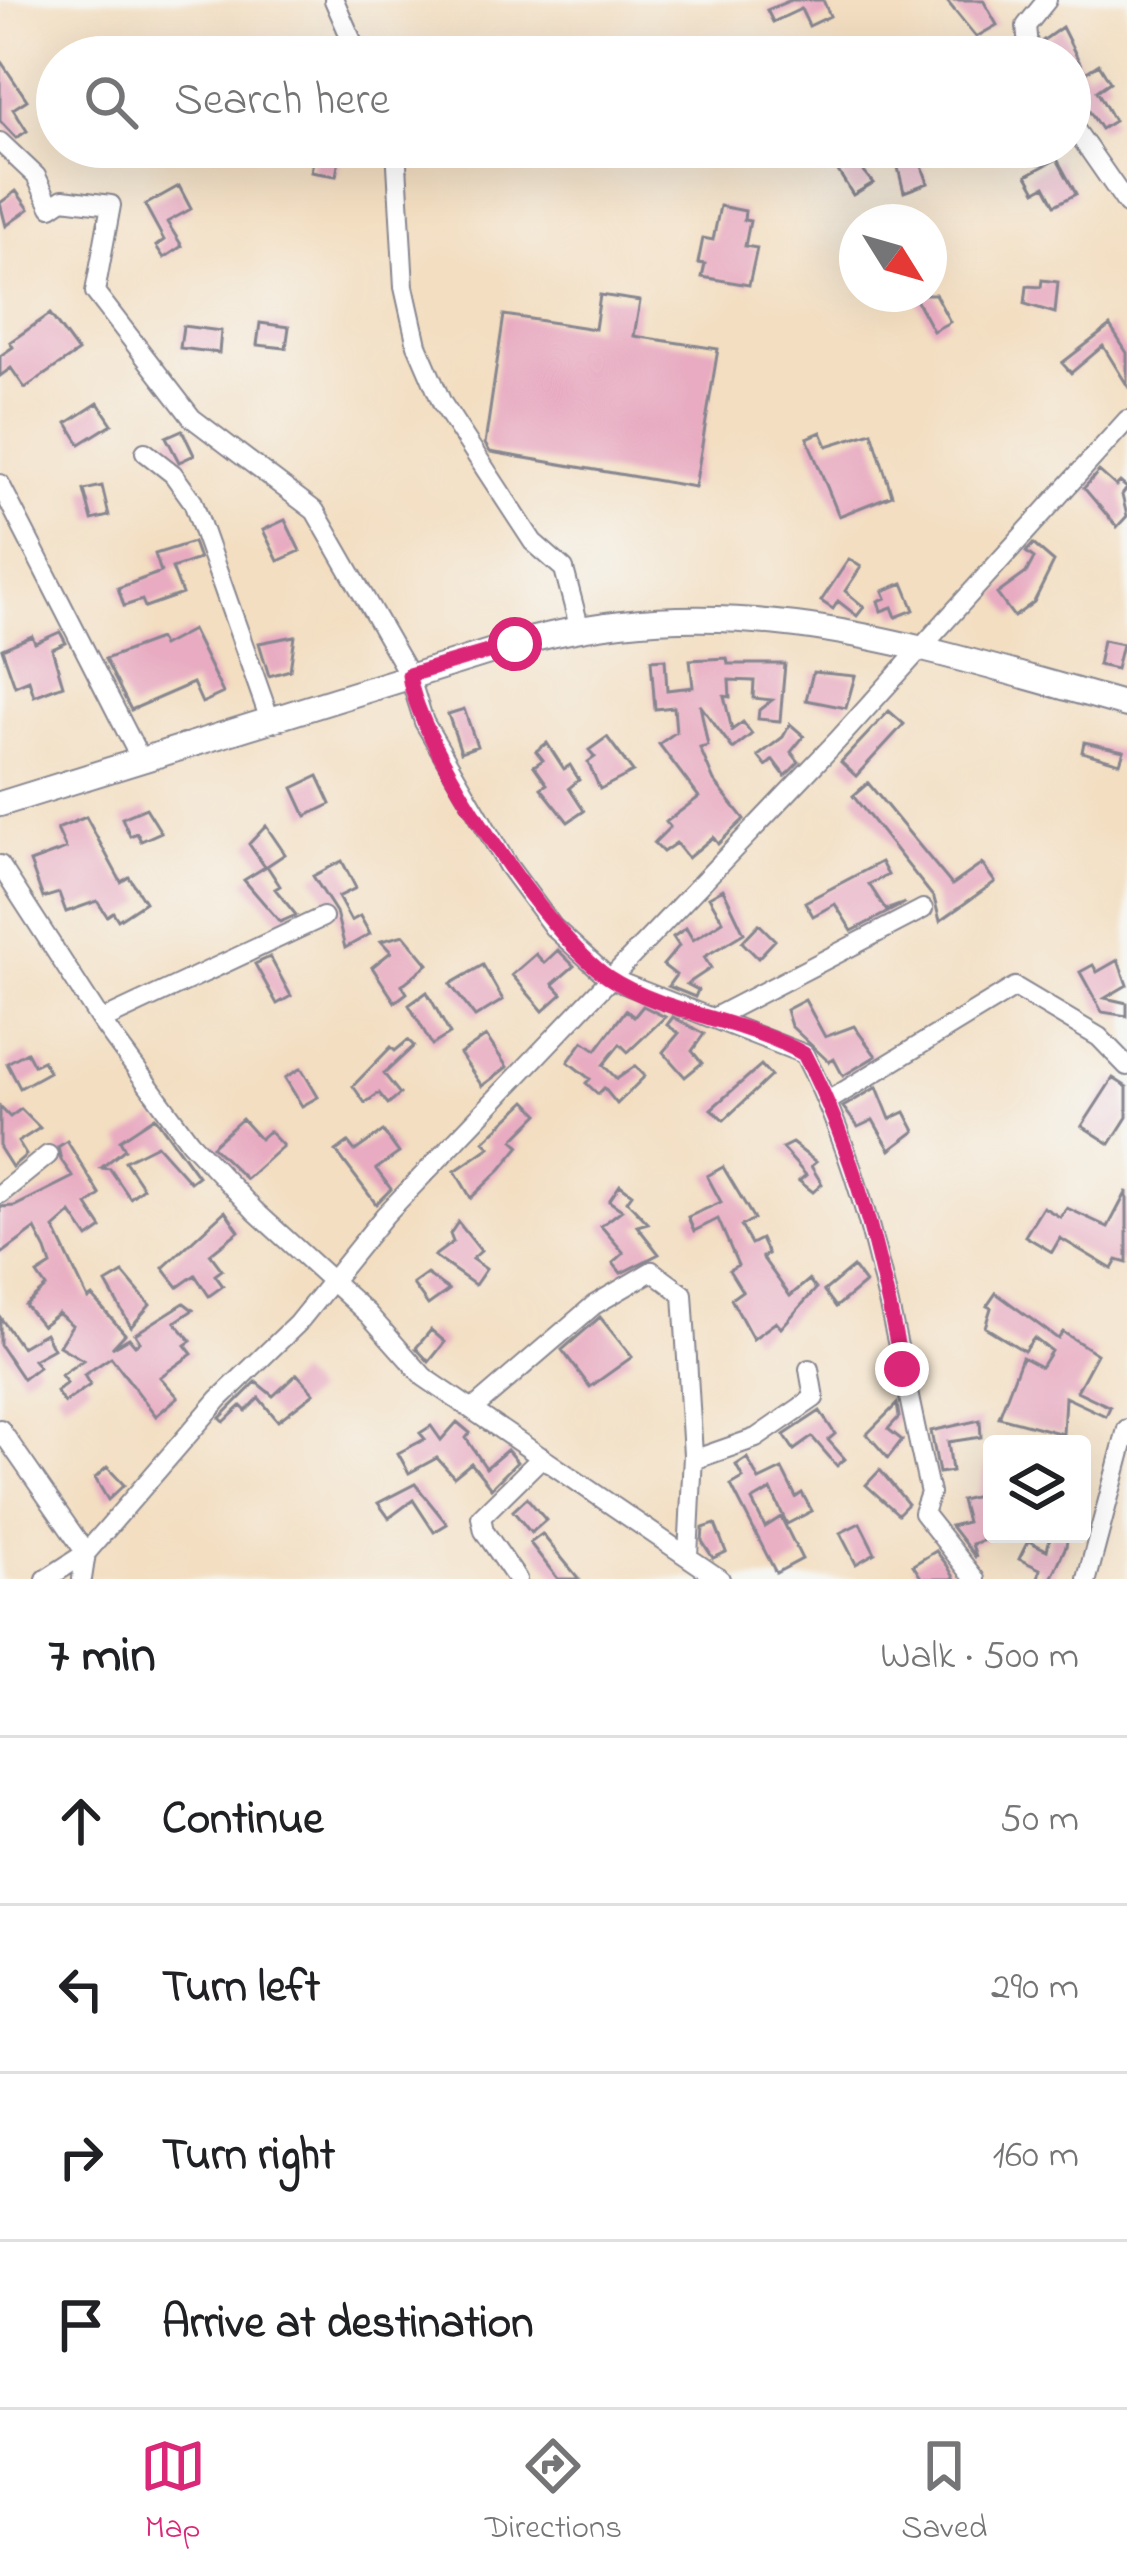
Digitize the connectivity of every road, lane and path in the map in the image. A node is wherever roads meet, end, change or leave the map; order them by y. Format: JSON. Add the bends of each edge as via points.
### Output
{"nodes":[{"id":1,"x":334,"y":0,"type":"edge"},
{"id":2,"x":1047,"y":0,"type":"edge"},
{"id":3,"x":349,"y":36,"type":"edge"},
{"id":4,"x":1027,"y":36,"type":"edge"},
{"id":5,"x":0,"y":142,"type":"edge"},
{"id":6,"x":1091,"y":152,"type":"edge"},
{"id":7,"x":397,"y":168,"type":"edge"},
{"id":8,"x":1127,"y":204,"type":"edge"},
{"id":9,"x":1127,"y":420,"type":"edge"},
{"id":10,"x":145,"y":452,"type":"dead end"},
{"id":11,"x":0,"y":484,"type":"edge"},
{"id":12,"x":579,"y":626,"type":"junction"},
{"id":13,"x":921,"y":648,"type":"junction"},
{"id":14,"x":409,"y":675,"type":"junction"},
{"id":15,"x":1127,"y":705,"type":"edge"},
{"id":16,"x":270,"y":720,"type":"junction"},
{"id":17,"x":140,"y":758,"type":"junction"},
{"id":18,"x":0,"y":804,"type":"edge"},
{"id":19,"x":0,"y":865,"type":"edge"},
{"id":20,"x":923,"y":909,"type":"dead end"},
{"id":21,"x":323,"y":917,"type":"dead end"},
{"id":22,"x":609,"y":978,"type":"junction"},
{"id":23,"x":713,"y":1018,"type":"junction"},
{"id":24,"x":101,"y":1021,"type":"junction"},
{"id":25,"x":1127,"y":1066,"type":"edge"},
{"id":26,"x":829,"y":1101,"type":"junction"},
{"id":27,"x":49,"y":1155,"type":"dead end"},
{"id":28,"x":0,"y":1194,"type":"edge"},
{"id":29,"x":328,"y":1281,"type":"junction"},
{"id":30,"x":809,"y":1369,"type":"dead end"},
{"id":31,"x":474,"y":1408,"type":"junction"},
{"id":32,"x":0,"y":1429,"type":"edge"},
{"id":33,"x":1127,"y":1429,"type":"edge"},
{"id":34,"x":542,"y":1457,"type":"junction"},
{"id":35,"x":693,"y":1460,"type":"junction"},
{"id":36,"x":86,"y":1553,"type":"junction"},
{"id":37,"x":688,"y":1556,"type":"junction"},
{"id":38,"x":46,"y":1579,"type":"edge"},
{"id":39,"x":82,"y":1579,"type":"edge"},
{"id":40,"x":517,"y":1579,"type":"edge"},
{"id":41,"x":720,"y":1579,"type":"edge"},
{"id":42,"x":975,"y":1579,"type":"edge"},
{"id":43,"x":1087,"y":1579,"type":"edge"}],
"edges":[{"from":1,"to":3,"type":"street"},
{"from":2,"to":4,"type":"street"},
{"from":5,"to":14,"type":"street","via":[[36,176],[51,207],[63,199],[111,205],[95,292],[192,418],[315,511]]},
{"from":6,"to":8,"type":"street"},
{"from":7,"to":12,"type":"street","via":[[404,287],[417,345],[442,403],[521,524],[564,568]]},
{"from":9,"to":13,"type":"street"},
{"from":10,"to":16,"type":"street","via":[[193,502]]},
{"from":11,"to":17,"type":"street"},
{"from":12,"to":13,"type":"main road","via":[[705,615]]},
{"from":12,"to":14,"type":"main road"},
{"from":13,"to":15,"type":"main road"},
{"from":13,"to":22,"type":"street"},
{"from":14,"to":16,"type":"main road"},
{"from":14,"to":22,"type":"street","via":[[424,722],[508,866],[554,927]]},
{"from":16,"to":17,"type":"main road"},
{"from":17,"to":18,"type":"main road"},
{"from":19,"to":24,"type":"street"},
{"from":20,"to":23,"type":"street"},
{"from":21,"to":24,"type":"street"},
{"from":22,"to":23,"type":"street"},
{"from":22,"to":29,"type":"street"},
{"from":23,"to":26,"type":"street","via":[[804,1054]]},
{"from":24,"to":29,"type":"street","via":[[190,1142]]},
{"from":25,"to":26,"type":"street","via":[[1099,1037],[1016,987]]},
{"from":26,"to":42,"type":"street","via":[[880,1258],[929,1493],[923,1514]]},
{"from":27,"to":28,"type":"street"},
{"from":29,"to":31,"type":"street","via":[[424,1377]]},
{"from":29,"to":36,"type":"street"},
{"from":30,"to":35,"type":"street","via":[[814,1398],[756,1438]]},
{"from":31,"to":34,"type":"street"},
{"from":31,"to":35,"type":"street","via":[[594,1305],[652,1271],[662,1273],[683,1294]]},
{"from":32,"to":36,"type":"street"},
{"from":33,"to":43,"type":"street"},
{"from":34,"to":37,"type":"street"},
{"from":34,"to":40,"type":"street","via":[[481,1517]]},
{"from":35,"to":37,"type":"street"},
{"from":36,"to":38,"type":"street"},
{"from":36,"to":39,"type":"street"},
{"from":37,"to":41,"type":"street"}]}
